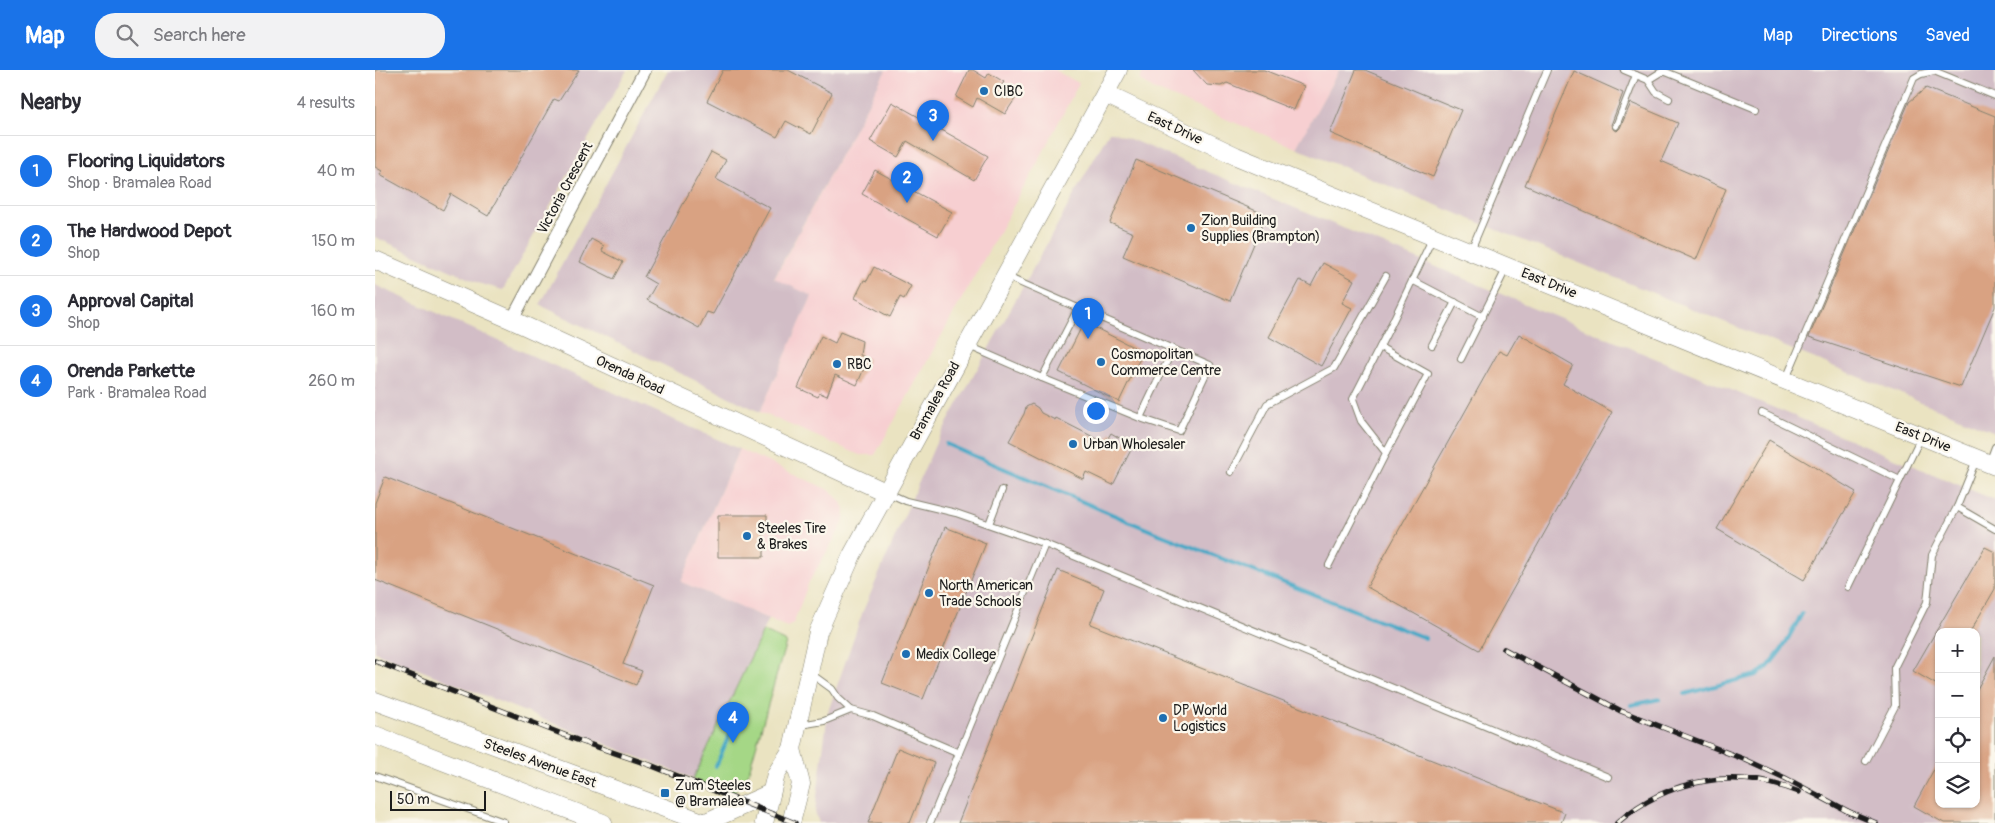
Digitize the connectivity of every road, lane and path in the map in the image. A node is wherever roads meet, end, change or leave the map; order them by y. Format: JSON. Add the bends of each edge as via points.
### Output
{"nodes":[{"id":1,"x":645,"y":70,"type":"edge"},
{"id":2,"x":1118,"y":70,"type":"edge"},
{"id":3,"x":1547,"y":70,"type":"edge"},
{"id":4,"x":1623,"y":70,"type":"edge"},
{"id":5,"x":1636,"y":75,"type":"junction"},
{"id":6,"x":1648,"y":80,"type":"junction"},
{"id":7,"x":1105,"y":94,"type":"junction"},
{"id":8,"x":1995,"y":96,"type":"edge"},
{"id":9,"x":1669,"y":99,"type":"dead end"},
{"id":10,"x":1756,"y":109,"type":"dead end"},
{"id":11,"x":1616,"y":126,"type":"dead end"},
{"id":12,"x":1433,"y":236,"type":"junction"},
{"id":13,"x":1471,"y":251,"type":"junction"},
{"id":14,"x":375,"y":260,"type":"edge"},
{"id":15,"x":1507,"y":266,"type":"junction"},
{"id":16,"x":1004,"y":276,"type":"junction"},
{"id":17,"x":1386,"y":276,"type":"dead end"},
{"id":18,"x":1413,"y":280,"type":"junction"},
{"id":19,"x":1455,"y":302,"type":"junction"},
{"id":20,"x":1078,"y":308,"type":"junction"},
{"id":21,"x":1483,"y":317,"type":"junction"},
{"id":22,"x":511,"y":320,"type":"junction"},
{"id":23,"x":966,"y":345,"type":"junction"},
{"id":24,"x":1432,"y":345,"type":"dead end"},
{"id":25,"x":1380,"y":347,"type":"junction"},
{"id":26,"x":1173,"y":349,"type":"junction"},
{"id":27,"x":1461,"y":359,"type":"dead end"},
{"id":28,"x":1042,"y":378,"type":"junction"},
{"id":29,"x":1786,"y":380,"type":"junction"},
{"id":30,"x":1761,"y":413,"type":"dead end"},
{"id":31,"x":1140,"y":418,"type":"junction"},
{"id":32,"x":1922,"y":436,"type":"junction"},
{"id":33,"x":1995,"y":447,"type":"edge"},
{"id":34,"x":1386,"y":453,"type":"junction"},
{"id":35,"x":1987,"y":463,"type":"edge"},
{"id":36,"x":1231,"y":472,"type":"dead end"},
{"id":37,"x":1900,"y":480,"type":"junction"},
{"id":38,"x":1002,"y":490,"type":"dead end"},
{"id":39,"x":885,"y":492,"type":"junction"},
{"id":40,"x":1957,"y":507,"type":"junction"},
{"id":41,"x":989,"y":524,"type":"junction"},
{"id":42,"x":1995,"y":529,"type":"edge"},
{"id":43,"x":1045,"y":544,"type":"junction"},
{"id":44,"x":1329,"y":565,"type":"dead end"},
{"id":45,"x":1848,"y":587,"type":"dead end"},
{"id":46,"x":809,"y":673,"type":"junction"},
{"id":47,"x":375,"y":701,"type":"edge"},
{"id":48,"x":851,"y":710,"type":"junction"},
{"id":49,"x":798,"y":726,"type":"junction"},
{"id":50,"x":375,"y":735,"type":"edge"},
{"id":51,"x":792,"y":749,"type":"junction"},
{"id":52,"x":959,"y":752,"type":"junction"},
{"id":53,"x":1866,"y":761,"type":"dead end"},
{"id":54,"x":375,"y":776,"type":"edge"},
{"id":55,"x":1608,"y":777,"type":"dead end"},
{"id":56,"x":771,"y":793,"type":"junction"},
{"id":57,"x":796,"y":819,"type":"edge"},
{"id":58,"x":504,"y":823,"type":"edge"},
{"id":59,"x":603,"y":823,"type":"edge"},
{"id":60,"x":704,"y":823,"type":"edge"},
{"id":61,"x":764,"y":823,"type":"edge"},
{"id":62,"x":931,"y":823,"type":"edge"}],
"edges":[{"from":1,"to":22,"type":"street","name":"Victoria Crescent"},
{"from":2,"to":7,"type":"main road","name":"Bramalea Road"},
{"from":3,"to":13,"type":"lane"},
{"from":4,"to":5,"type":"lane"},
{"from":5,"to":6,"type":"lane"},
{"from":5,"to":11,"type":"lane"},
{"from":6,"to":9,"type":"lane","via":[[1656,92]]},
{"from":6,"to":10,"type":"lane","via":[[1666,72]]},
{"from":7,"to":12,"type":"main road","name":"East Drive","via":[[1236,156]]},
{"from":7,"to":16,"type":"main road","name":"Bramalea Road"},
{"from":8,"to":29,"type":"lane","via":[[1934,71],[1914,78]]},
{"from":12,"to":13,"type":"main road","name":"East Drive"},
{"from":12,"to":18,"type":"lane"},
{"from":13,"to":15,"type":"main road","name":"East Drive"},
{"from":14,"to":22,"type":"main road","name":"Orenda Road"},
{"from":15,"to":21,"type":"lane"},
{"from":15,"to":29,"type":"main road","name":"East Drive"},
{"from":16,"to":20,"type":"lane"},
{"from":16,"to":23,"type":"main road","name":"Bramalea Road"},
{"from":17,"to":36,"type":"lane","via":[[1334,368],[1267,404]]},
{"from":18,"to":19,"type":"lane"},
{"from":18,"to":25,"type":"lane"},
{"from":19,"to":21,"type":"lane"},
{"from":19,"to":24,"type":"lane"},
{"from":20,"to":26,"type":"lane"},
{"from":20,"to":28,"type":"lane"},
{"from":21,"to":27,"type":"lane"},
{"from":22,"to":39,"type":"main road","name":"Orenda Road"},
{"from":23,"to":28,"type":"lane"},
{"from":23,"to":39,"type":"main road","name":"Bramalea Road"},
{"from":25,"to":34,"type":"lane","via":[[1353,399],[1361,421]]},
{"from":25,"to":34,"type":"lane","via":[[1429,374]]},
{"from":26,"to":31,"type":"lane"},
{"from":26,"to":31,"type":"lane","via":[[1210,365],[1179,431]]},
{"from":28,"to":31,"type":"lane"},
{"from":29,"to":32,"type":"main road","name":"East Drive"},
{"from":30,"to":37,"type":"lane"},
{"from":32,"to":35,"type":"main road","name":"East Drive"},
{"from":32,"to":37,"type":"lane"},
{"from":33,"to":35,"type":"lane"},
{"from":34,"to":44,"type":"lane"},
{"from":35,"to":40,"type":"lane"},
{"from":37,"to":45,"type":"lane"},
{"from":38,"to":41,"type":"lane"},
{"from":39,"to":41,"type":"lane"},
{"from":39,"to":46,"type":"main road","name":"Bramalea Road","via":[[822,622]]},
{"from":40,"to":42,"type":"lane"},
{"from":40,"to":53,"type":"lane","via":[[1932,555],[1927,602],[1894,668],[1895,706]]},
{"from":41,"to":43,"type":"lane"},
{"from":43,"to":52,"type":"lane"},
{"from":43,"to":55,"type":"lane"},
{"from":46,"to":48,"type":"lane","via":[[833,689]]},
{"from":46,"to":49,"type":"main road","name":"Bramalea Road"},
{"from":47,"to":60,"type":"main road","name":"Steeles Avenue East"},
{"from":48,"to":49,"type":"lane","via":[[824,721]]},
{"from":48,"to":52,"type":"lane"},
{"from":49,"to":51,"type":"main road","name":"Bramalea Road"},
{"from":50,"to":59,"type":"main road"},
{"from":51,"to":56,"type":"main road","name":"Bramalea Road","via":[[776,774]]},
{"from":51,"to":57,"type":"main road","name":"Bramalea Road","via":[[801,784]]},
{"from":52,"to":62,"type":"lane"},
{"from":54,"to":58,"type":"lane"},
{"from":56,"to":60,"type":"main road"},
{"from":56,"to":61,"type":"main road","name":"Bramalea Road"}]}
